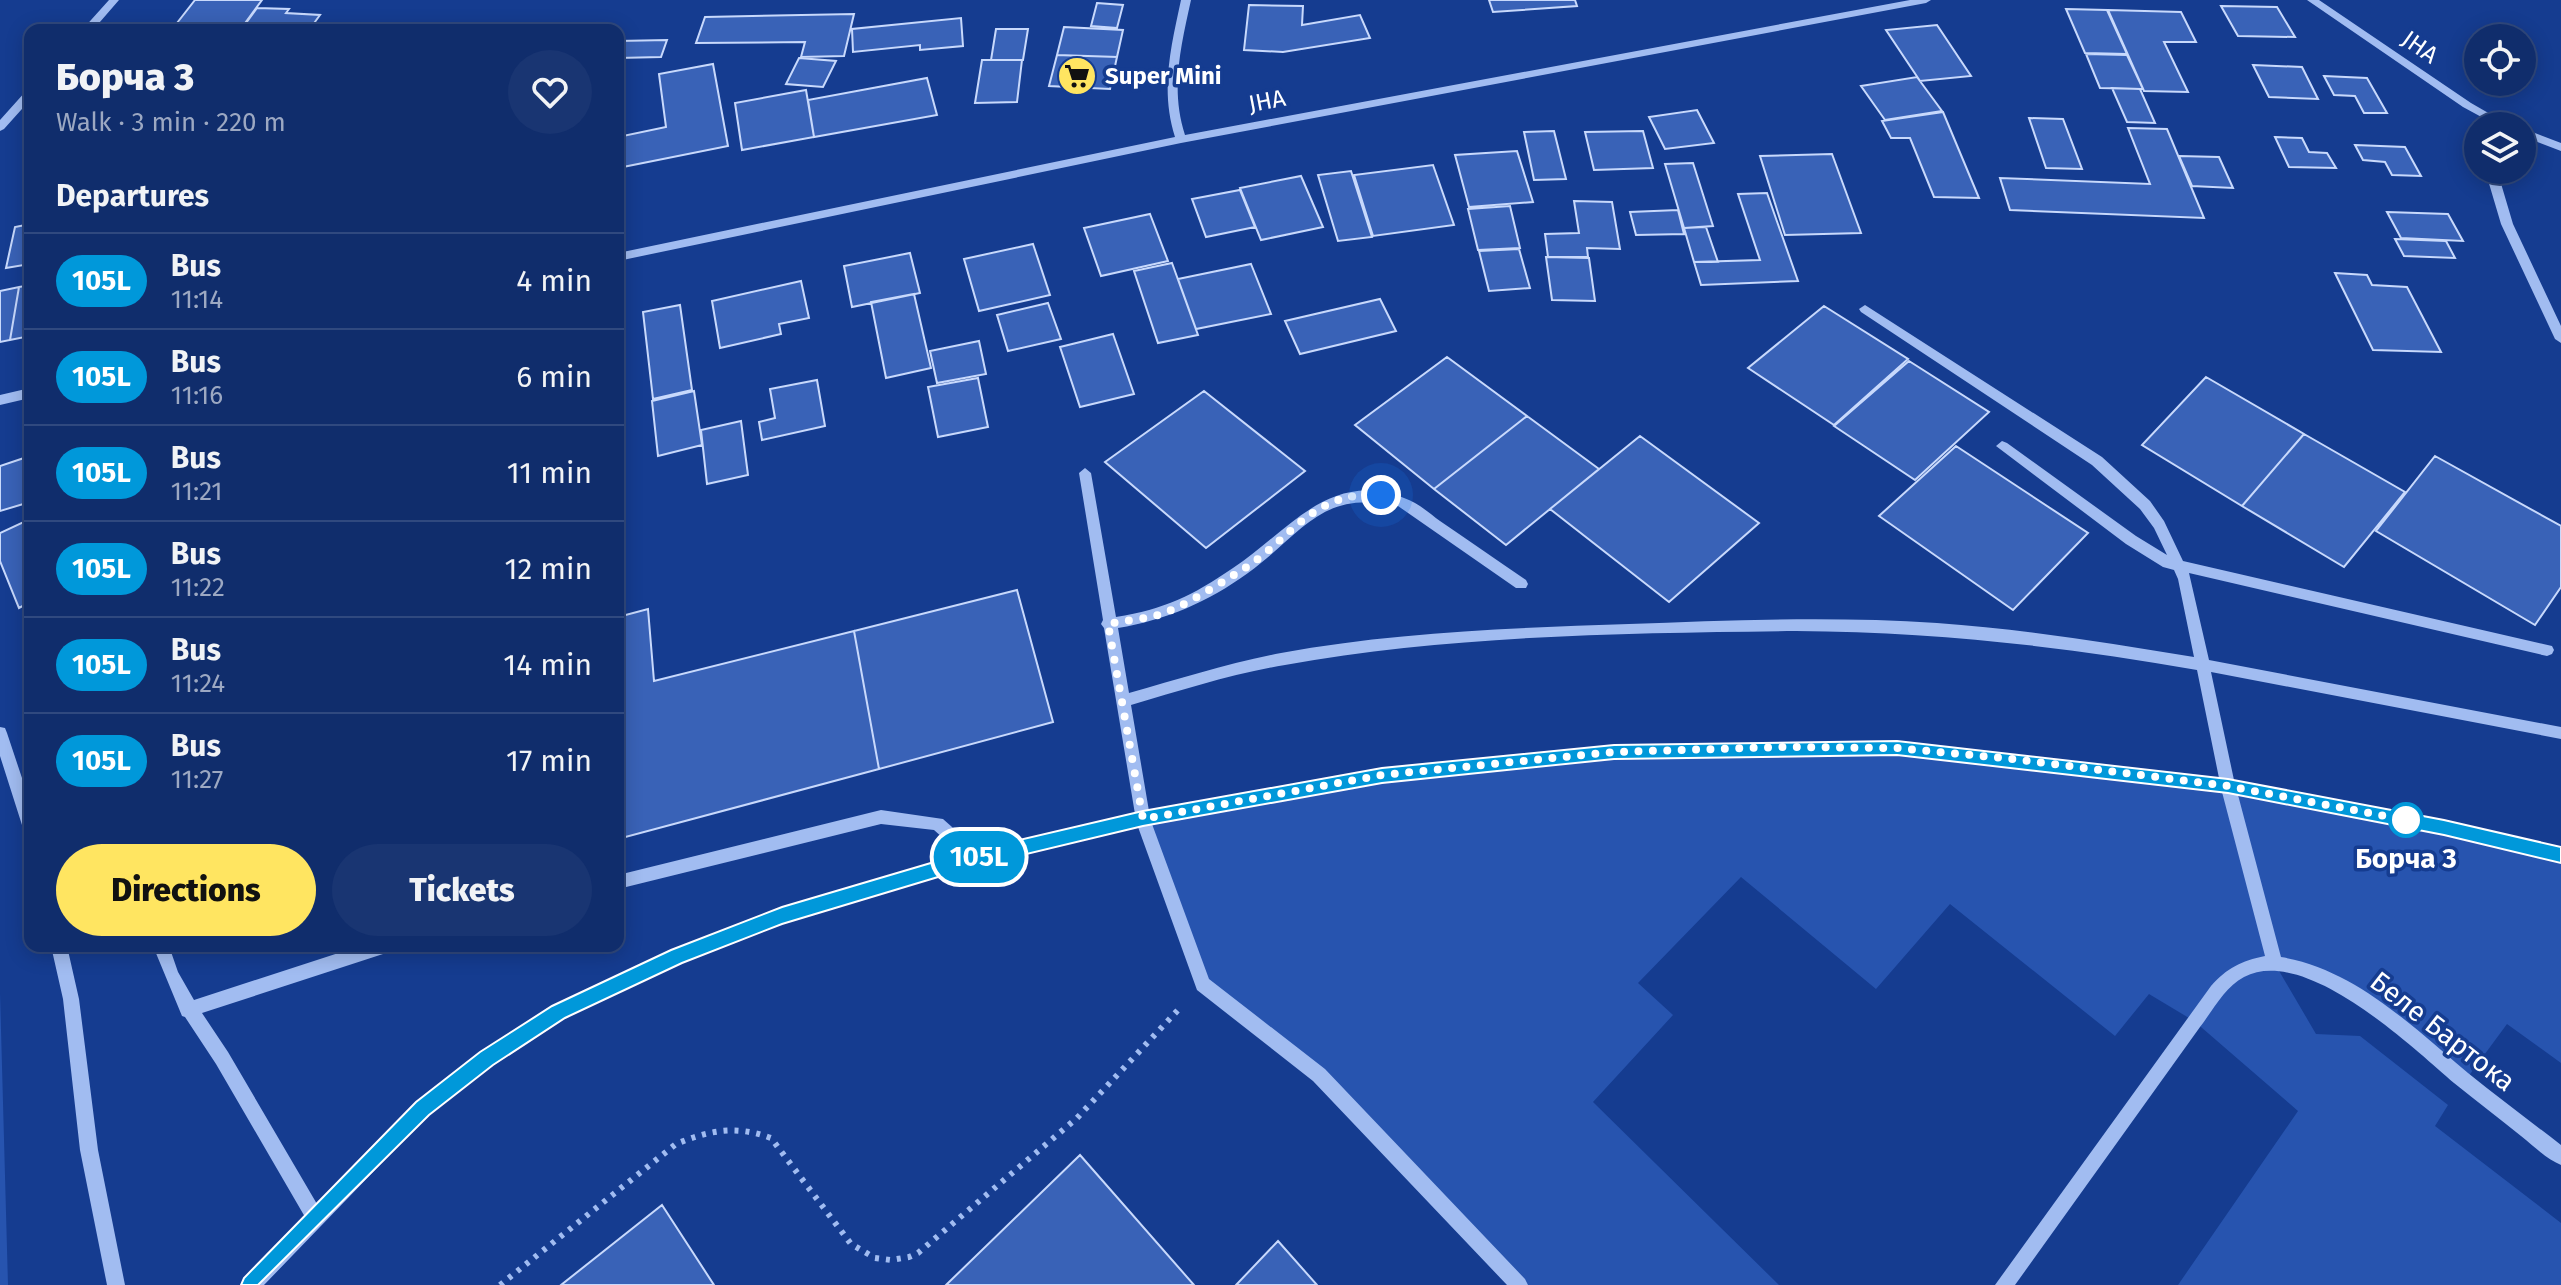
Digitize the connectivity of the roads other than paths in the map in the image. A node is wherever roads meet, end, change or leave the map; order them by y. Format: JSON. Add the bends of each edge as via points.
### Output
{"nodes":[{"id":1,"x":114,"y":0,"type":"edge"},
{"id":2,"x":1186,"y":0,"type":"edge"},
{"id":3,"x":1926,"y":0,"type":"edge"},
{"id":4,"x":2312,"y":0,"type":"edge"},
{"id":5,"x":92,"y":24,"type":"edge"},
{"id":6,"x":24,"y":100,"type":"edge"},
{"id":7,"x":2479,"y":112,"type":"edge"},
{"id":8,"x":0,"y":127,"type":"edge"},
{"id":9,"x":2536,"y":137,"type":"edge"},
{"id":10,"x":1181,"y":139,"type":"junction"},
{"id":11,"x":2561,"y":147,"type":"edge"},
{"id":12,"x":2495,"y":184,"type":"edge"},
{"id":13,"x":624,"y":256,"type":"edge"},
{"id":14,"x":1865,"y":309,"type":"dead end"},
{"id":15,"x":2561,"y":339,"type":"edge"},
{"id":16,"x":24,"y":394,"type":"edge"},
{"id":17,"x":0,"y":400,"type":"edge"},
{"id":18,"x":2002,"y":446,"type":"dead end"},
{"id":19,"x":1085,"y":473,"type":"dead end"},
{"id":20,"x":2181,"y":567,"type":"junction"},
{"id":21,"x":1521,"y":584,"type":"dead end"},
{"id":22,"x":1108,"y":624,"type":"junction"},
{"id":23,"x":2547,"y":650,"type":"dead end"},
{"id":24,"x":2204,"y":664,"type":"junction"},
{"id":25,"x":1122,"y":701,"type":"junction"},
{"id":26,"x":0,"y":733,"type":"edge"},
{"id":27,"x":2561,"y":733,"type":"edge"},
{"id":28,"x":2228,"y":786,"type":"junction"},
{"id":29,"x":24,"y":807,"type":"edge"},
{"id":30,"x":1143,"y":819,"type":"junction"},
{"id":31,"x":2561,"y":855,"type":"edge"},
{"id":32,"x":968,"y":860,"type":"junction"},
{"id":33,"x":624,"y":881,"type":"edge"},
{"id":34,"x":60,"y":952,"type":"edge"},
{"id":35,"x":163,"y":952,"type":"edge"},
{"id":36,"x":365,"y":952,"type":"edge"},
{"id":37,"x":2275,"y":963,"type":"junction"},
{"id":38,"x":188,"y":1010,"type":"junction"},
{"id":39,"x":2561,"y":1156,"type":"edge"},
{"id":40,"x":315,"y":1217,"type":"junction"},
{"id":41,"x":116,"y":1285,"type":"edge"},
{"id":42,"x":251,"y":1285,"type":"edge"},
{"id":43,"x":1519,"y":1285,"type":"edge"},
{"id":44,"x":2004,"y":1285,"type":"edge"}],
"edges":[{"from":1,"to":5,"type":"street"},
{"from":2,"to":10,"type":"street","via":[[1170,89],[1171,114]]},
{"from":3,"to":10,"type":"street","name":"ЈНА"},
{"from":4,"to":7,"type":"street","name":"ЈНА"},
{"from":6,"to":8,"type":"street"},
{"from":9,"to":11,"type":"street"},
{"from":10,"to":13,"type":"street","name":"ЈНА"},
{"from":12,"to":15,"type":"street","via":[[2507,224]]},
{"from":14,"to":20,"type":"street","via":[[2097,461],[2145,505]]},
{"from":16,"to":17,"type":"street"},
{"from":18,"to":20,"type":"street","via":[[2153,555]]},
{"from":19,"to":22,"type":"street"},
{"from":20,"to":23,"type":"street"},
{"from":20,"to":24,"type":"street"},
{"from":21,"to":22,"type":"street","via":[[1402,502],[1357,494],[1317,509],[1243,570],[1167,612]]},
{"from":22,"to":25,"type":"street"},
{"from":24,"to":25,"type":"street","via":[[1945,629],[1792,624],[1535,634],[1361,648],[1241,667]]},
{"from":24,"to":27,"type":"street"},
{"from":24,"to":28,"type":"street"},
{"from":25,"to":30,"type":"street"},
{"from":26,"to":29,"type":"street"},
{"from":28,"to":30,"type":"street","via":[[1897,748],[1614,752],[1382,775]]},
{"from":28,"to":31,"type":"street"},
{"from":28,"to":37,"type":"street"},
{"from":30,"to":32,"type":"street"},
{"from":30,"to":43,"type":"street","via":[[1203,984],[1319,1075]]},
{"from":32,"to":33,"type":"street","via":[[938,824],[881,817]]},
{"from":32,"to":40,"type":"street","via":[[782,916],[677,956],[559,1012],[423,1108]]},
{"from":34,"to":41,"type":"street","via":[[89,1150]]},
{"from":35,"to":38,"type":"street"},
{"from":36,"to":38,"type":"street"},
{"from":37,"to":39,"type":"street","name":"Беле Бартока","via":[[2322,975],[2372,1003]]},
{"from":37,"to":44,"type":"street","via":[[2244,968],[2224,985]]},
{"from":38,"to":40,"type":"street"},
{"from":40,"to":42,"type":"street"}]}
